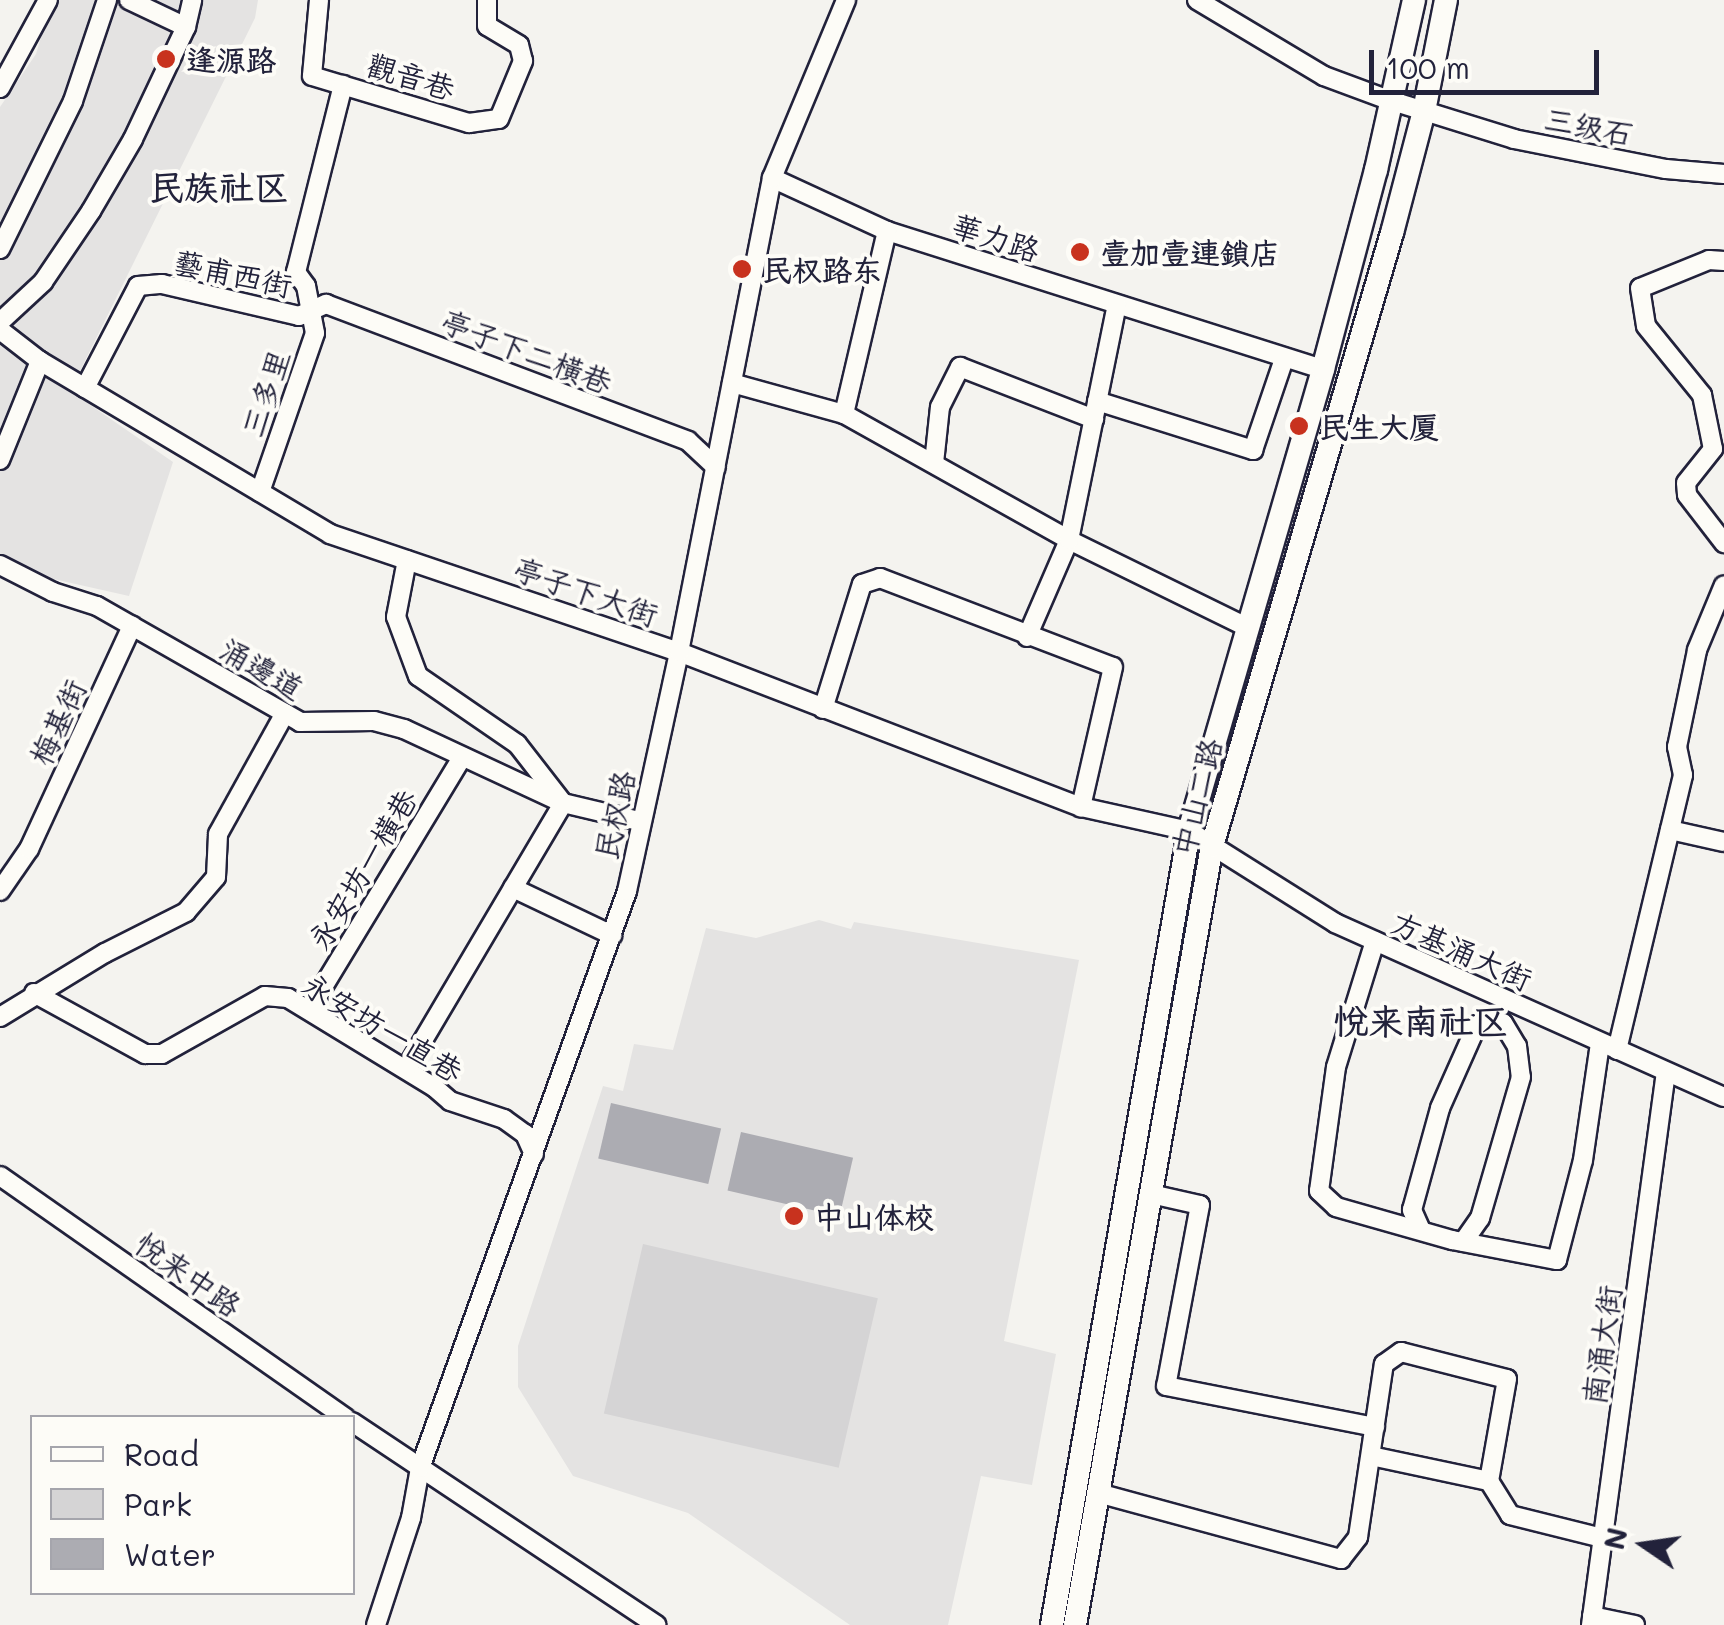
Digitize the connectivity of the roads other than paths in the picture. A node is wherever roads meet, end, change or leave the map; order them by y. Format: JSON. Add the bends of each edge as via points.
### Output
{"nodes":[{"id":1,"x":48,"y":0,"type":"edge"},
{"id":2,"x":107,"y":0,"type":"edge"},
{"id":3,"x":129,"y":0,"type":"edge"},
{"id":4,"x":192,"y":0,"type":"edge"},
{"id":5,"x":320,"y":0,"type":"edge"},
{"id":6,"x":487,"y":0,"type":"edge"},
{"id":7,"x":846,"y":0,"type":"edge"},
{"id":8,"x":1197,"y":0,"type":"edge"},
{"id":9,"x":1414,"y":0,"type":"edge"},
{"id":10,"x":1446,"y":0,"type":"edge"},
{"id":11,"x":186,"y":27,"type":"junction"},
{"id":12,"x":343,"y":84,"type":"junction"},
{"id":13,"x":0,"y":88,"type":"edge"},
{"id":14,"x":1389,"y":100,"type":"junction"},
{"id":15,"x":1424,"y":111,"type":"junction"},
{"id":16,"x":1694,"y":171,"type":"junction"},
{"id":17,"x":1724,"y":174,"type":"edge"},
{"id":18,"x":772,"y":178,"type":"junction"},
{"id":19,"x":1724,"y":190,"type":"edge"},
{"id":20,"x":887,"y":231,"type":"junction"},
{"id":21,"x":0,"y":249,"type":"edge"},
{"id":22,"x":1724,"y":261,"type":"edge"},
{"id":23,"x":1117,"y":305,"type":"junction"},
{"id":24,"x":311,"y":310,"type":"junction"},
{"id":25,"x":0,"y":322,"type":"edge"},
{"id":26,"x":0,"y":330,"type":"edge"},
{"id":27,"x":1284,"y":359,"type":"junction"},
{"id":28,"x":40,"y":361,"type":"junction"},
{"id":29,"x":1323,"y":369,"type":"junction"},
{"id":30,"x":732,"y":383,"type":"junction"},
{"id":31,"x":86,"y":388,"type":"junction"},
{"id":32,"x":1096,"y":410,"type":"junction"},
{"id":33,"x":844,"y":414,"type":"junction"},
{"id":34,"x":0,"y":460,"type":"edge"},
{"id":35,"x":934,"y":463,"type":"junction"},
{"id":36,"x":716,"y":467,"type":"junction"},
{"id":37,"x":260,"y":492,"type":"junction"},
{"id":38,"x":1068,"y":540,"type":"junction"},
{"id":39,"x":1724,"y":543,"type":"edge"},
{"id":40,"x":407,"y":560,"type":"junction"},
{"id":41,"x":0,"y":565,"type":"edge"},
{"id":42,"x":1724,"y":585,"type":"edge"},
{"id":43,"x":132,"y":626,"type":"junction"},
{"id":44,"x":1249,"y":628,"type":"junction"},
{"id":45,"x":1026,"y":636,"type":"junction"},
{"id":46,"x":679,"y":652,"type":"junction"},
{"id":47,"x":823,"y":709,"type":"junction"},
{"id":48,"x":285,"y":714,"type":"junction"},
{"id":49,"x":462,"y":756,"type":"junction"},
{"id":50,"x":563,"y":803,"type":"junction"},
{"id":51,"x":1081,"y":807,"type":"junction"},
{"id":52,"x":639,"y":821,"type":"junction"},
{"id":53,"x":1670,"y":830,"type":"junction"},
{"id":54,"x":1189,"y":832,"type":"junction"},
{"id":55,"x":1724,"y":842,"type":"edge"},
{"id":56,"x":1212,"y":846,"type":"junction"},
{"id":57,"x":513,"y":888,"type":"junction"},
{"id":58,"x":0,"y":891,"type":"edge"},
{"id":59,"x":612,"y":934,"type":"junction"},
{"id":60,"x":1374,"y":941,"type":"junction"},
{"id":61,"x":34,"y":993,"type":"junction"},
{"id":62,"x":1511,"y":1002,"type":"junction"},
{"id":63,"x":309,"y":1010,"type":"junction"},
{"id":64,"x":0,"y":1018,"type":"edge"},
{"id":65,"x":1503,"y":1023,"type":"junction"},
{"id":66,"x":1609,"y":1046,"type":"junction"},
{"id":67,"x":406,"y":1069,"type":"junction"},
{"id":68,"x":1666,"y":1072,"type":"junction"},
{"id":69,"x":1724,"y":1097,"type":"edge"},
{"id":70,"x":534,"y":1154,"type":"junction"},
{"id":71,"x":0,"y":1176,"type":"edge"},
{"id":72,"x":1151,"y":1194,"type":"junction"},
{"id":73,"x":1420,"y":1228,"type":"junction"},
{"id":74,"x":1463,"y":1242,"type":"junction"},
{"id":75,"x":342,"y":1415,"type":"edge"},
{"id":76,"x":355,"y":1424,"type":"edge"},
{"id":77,"x":1375,"y":1427,"type":"junction"},
{"id":78,"x":1370,"y":1456,"type":"junction"},
{"id":79,"x":418,"y":1470,"type":"junction"},
{"id":80,"x":1489,"y":1481,"type":"junction"},
{"id":81,"x":1098,"y":1493,"type":"junction"},
{"id":82,"x":1602,"y":1538,"type":"junction"},
{"id":83,"x":1591,"y":1621,"type":"edge"},
{"id":84,"x":376,"y":1625,"type":"edge"},
{"id":85,"x":643,"y":1625,"type":"edge"},
{"id":86,"x":656,"y":1625,"type":"edge"},
{"id":87,"x":1052,"y":1625,"type":"edge"},
{"id":88,"x":1075,"y":1625,"type":"edge"},
{"id":89,"x":1635,"y":1625,"type":"edge"}],
"edges":[{"from":1,"to":13,"type":"street"},
{"from":2,"to":21,"type":"street","via":[[74,101]]},
{"from":3,"to":11,"type":"street"},
{"from":4,"to":11,"type":"street"},
{"from":5,"to":12,"type":"street","via":[[312,76]]},
{"from":6,"to":12,"type":"street","name":"觀音巷","via":[[487,26],[519,45],[522,61],[499,118],[469,124]]},
{"from":7,"to":18,"type":"street","name":"民权路"},
{"from":8,"to":14,"type":"street","name":"三级石","via":[[1324,76]]},
{"from":9,"to":14,"type":"main road","name":"中山二路"},
{"from":10,"to":15,"type":"main road","name":"中山二路"},
{"from":11,"to":25,"type":"street","via":[[91,211],[43,282]]},
{"from":12,"to":24,"type":"street","via":[[296,272]]},
{"from":14,"to":15,"type":"street","name":"三级石"},
{"from":14,"to":29,"type":"main road","name":"中山二路"},
{"from":15,"to":16,"type":"street","name":"三级石","via":[[1514,140]]},
{"from":15,"to":56,"type":"main road","name":"中山二路"},
{"from":16,"to":17,"type":"street","name":"三级石"},
{"from":16,"to":19,"type":"street"},
{"from":18,"to":20,"type":"street","name":"華力路"},
{"from":18,"to":30,"type":"street","name":"民权路"},
{"from":20,"to":23,"type":"street","name":"華力路"},
{"from":20,"to":33,"type":"street"},
{"from":22,"to":39,"type":"street","via":[[1709,260],[1640,288],[1646,326],[1702,395],[1713,449],[1686,483],[1687,495]]},
{"from":23,"to":27,"type":"street","name":"華力路"},
{"from":23,"to":32,"type":"street"},
{"from":24,"to":31,"type":"street","name":"藝甫西街","via":[[299,316],[162,284],[138,286]]},
{"from":24,"to":36,"type":"street","name":"亭子下二橫巷","via":[[326,304],[688,441]]},
{"from":24,"to":37,"type":"street","name":"三多里","via":[[315,333]]},
{"from":26,"to":28,"type":"street","name":"亭子下大街"},
{"from":27,"to":29,"type":"street","name":"華力路"},
{"from":27,"to":32,"type":"street","via":[[1253,450]]},
{"from":28,"to":31,"type":"street","name":"亭子下大街"},
{"from":28,"to":34,"type":"street"},
{"from":29,"to":44,"type":"main road","name":"中山二路"},
{"from":30,"to":33,"type":"street"},
{"from":30,"to":36,"type":"street","name":"民权路"},
{"from":31,"to":37,"type":"street","name":"亭子下大街"},
{"from":32,"to":35,"type":"street","via":[[960,367],[940,408]]},
{"from":32,"to":38,"type":"street"},
{"from":33,"to":35,"type":"street"},
{"from":35,"to":38,"type":"street"},
{"from":36,"to":46,"type":"street","name":"民权路"},
{"from":37,"to":40,"type":"street","name":"亭子下大街","via":[[330,534]]},
{"from":38,"to":44,"type":"street"},
{"from":38,"to":45,"type":"street"},
{"from":40,"to":46,"type":"street","name":"亭子下大街"},
{"from":40,"to":50,"type":"street","via":[[396,617],[418,676],[517,744]]},
{"from":41,"to":43,"type":"street","name":"涌邊道"},
{"from":42,"to":53,"type":"street","via":[[1697,650],[1677,747],[1683,775]]},
{"from":43,"to":48,"type":"street","name":"涌邊道"},
{"from":43,"to":58,"type":"street","name":"梅基街","via":[[29,849]]},
{"from":44,"to":54,"type":"main road","name":"中山二路"},
{"from":45,"to":47,"type":"street","via":[[880,578],[862,584]]},
{"from":45,"to":51,"type":"street","via":[[1113,667]]},
{"from":46,"to":47,"type":"street","name":"亭子下大街"},
{"from":46,"to":52,"type":"street","name":"民权路"},
{"from":47,"to":51,"type":"street","name":"亭子下大街"},
{"from":48,"to":49,"type":"street","name":"涌邊道","via":[[300,722],[374,721]]},
{"from":48,"to":61,"type":"street","via":[[218,834],[216,877],[186,912]]},
{"from":49,"to":50,"type":"street","name":"涌邊道"},
{"from":49,"to":63,"type":"street","name":"永安坊一橫巷"},
{"from":50,"to":52,"type":"street","name":"涌邊道"},
{"from":50,"to":57,"type":"street"},
{"from":51,"to":54,"type":"street","name":"亭子下大街"},
{"from":52,"to":59,"type":"street","name":"民权路"},
{"from":53,"to":55,"type":"street"},
{"from":53,"to":66,"type":"street"},
{"from":54,"to":56,"type":"street","name":"方基涌大街"},
{"from":54,"to":87,"type":"main road","name":"中山二路"},
{"from":56,"to":60,"type":"street","name":"方基涌大街"},
{"from":56,"to":72,"type":"main road","name":"中山二路"},
{"from":57,"to":59,"type":"street"},
{"from":57,"to":67,"type":"street"},
{"from":59,"to":70,"type":"street","name":"民权路"},
{"from":60,"to":62,"type":"street","name":"方基涌大街"},
{"from":60,"to":73,"type":"street","via":[[1336,1067],[1319,1191],[1336,1207]]},
{"from":61,"to":63,"type":"street","name":"永安坊一直巷","via":[[145,1054],[162,1054],[265,996],[288,998]]},
{"from":61,"to":64,"type":"street"},
{"from":62,"to":65,"type":"street"},
{"from":62,"to":66,"type":"street","name":"方基涌大街"},
{"from":63,"to":67,"type":"street","name":"永安坊一直巷"},
{"from":65,"to":73,"type":"street","via":[[1477,1025],[1440,1108],[1412,1210]]},
{"from":65,"to":74,"type":"street","via":[[1517,1046],[1521,1077],[1480,1218]]},
{"from":66,"to":68,"type":"street","name":"方基涌大街"},
{"from":66,"to":74,"type":"street","via":[[1557,1260]]},
{"from":67,"to":70,"type":"street","name":"永安坊一直巷","via":[[450,1101],[504,1119],[526,1134]]},
{"from":68,"to":69,"type":"street","name":"方基涌大街"},
{"from":68,"to":82,"type":"street","name":"南涌大街"},
{"from":70,"to":79,"type":"street","name":"民权路"},
{"from":71,"to":75,"type":"street","name":"悦来中路"},
{"from":72,"to":77,"type":"street","via":[[1200,1205],[1166,1386]]},
{"from":72,"to":81,"type":"main road","name":"中山二路"},
{"from":73,"to":74,"type":"street"},
{"from":76,"to":79,"type":"street"},
{"from":77,"to":78,"type":"street"},
{"from":77,"to":80,"type":"street","via":[[1384,1364],[1401,1352],[1506,1378]]},
{"from":78,"to":80,"type":"street"},
{"from":78,"to":81,"type":"street","via":[[1358,1537],[1342,1559]]},
{"from":79,"to":84,"type":"street","name":"民权路","via":[[411,1518]]},
{"from":79,"to":85,"type":"street"},
{"from":79,"to":86,"type":"street"},
{"from":80,"to":82,"type":"street","via":[[1510,1516]]},
{"from":81,"to":88,"type":"main road","name":"中山二路"},
{"from":82,"to":83,"type":"street","name":"南涌大街"},
{"from":83,"to":89,"type":"street"}]}
